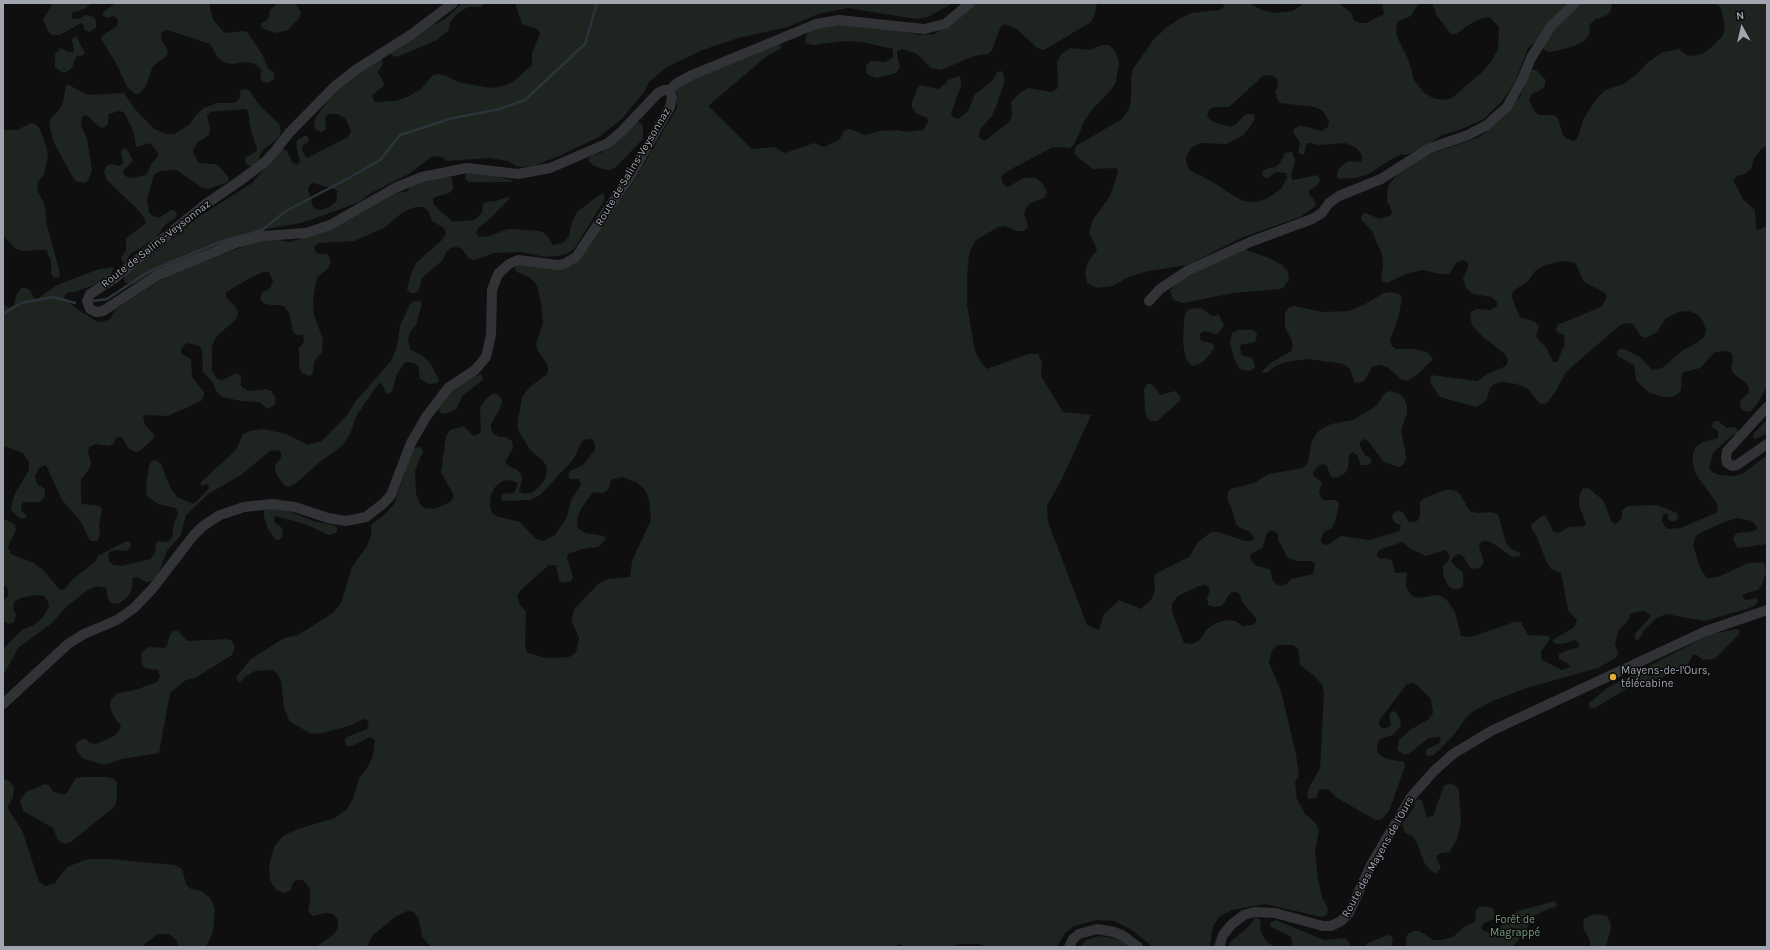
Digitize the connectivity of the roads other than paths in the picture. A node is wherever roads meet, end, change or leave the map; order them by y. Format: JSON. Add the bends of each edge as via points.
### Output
{"nodes":[{"id":1,"x":453,"y":3,"type":"edge"},
{"id":2,"x":970,"y":3,"type":"edge"},
{"id":3,"x":1575,"y":3,"type":"edge"},
{"id":4,"x":670,"y":90,"type":"junction"},
{"id":5,"x":1149,"y":301,"type":"dead end"},
{"id":6,"x":1767,"y":407,"type":"edge"},
{"id":7,"x":1767,"y":444,"type":"edge"},
{"id":8,"x":1767,"y":610,"type":"edge"},
{"id":9,"x":3,"y":704,"type":"edge"},
{"id":10,"x":1069,"y":947,"type":"edge"},
{"id":11,"x":1138,"y":947,"type":"edge"},
{"id":12,"x":1218,"y":947,"type":"edge"}],
"edges":[{"from":1,"to":4,"type":"street","name":"Route de Salins-Veysonnaz","via":[[335,86],[289,133],[266,161],[203,206],[115,278],[90,294],[87,301],[90,309],[96,312],[103,311],[158,275],[236,244],[263,236],[306,233],[330,225],[396,188],[422,177],[460,168],[518,174],[550,168],[608,143],[658,92]]},
{"from":2,"to":4,"type":"street","via":[[945,24],[924,29],[839,20],[816,24],[692,75]]},
{"from":3,"to":5,"type":"street","via":[[1551,26],[1506,107],[1487,126],[1428,149],[1381,179],[1339,196],[1312,219],[1250,242],[1187,271],[1160,289]]},
{"from":4,"to":9,"type":"street","name":"Route de Salins-Veysonnaz","via":[[670,107],[628,178],[576,257],[558,265],[518,260],[498,274],[492,290],[491,334],[486,357],[475,370],[448,388],[430,411],[411,443],[390,495],[384,503],[366,517],[346,521],[295,507],[272,504],[244,507],[220,515],[193,536],[153,588],[134,608],[117,620],[68,644]]},
{"from":6,"to":7,"type":"street","via":[[1727,451],[1727,463],[1737,466]]},
{"from":8,"to":12,"type":"street","name":"Route des Mayens de l'Ours","via":[[1718,626],[1682,642],[1491,731],[1453,754],[1411,797],[1372,863],[1349,913],[1342,921],[1331,926],[1323,926],[1275,913],[1254,912],[1244,915],[1232,924]]},
{"from":10,"to":11,"type":"street","via":[[1079,934],[1097,929],[1122,935]]}]}
